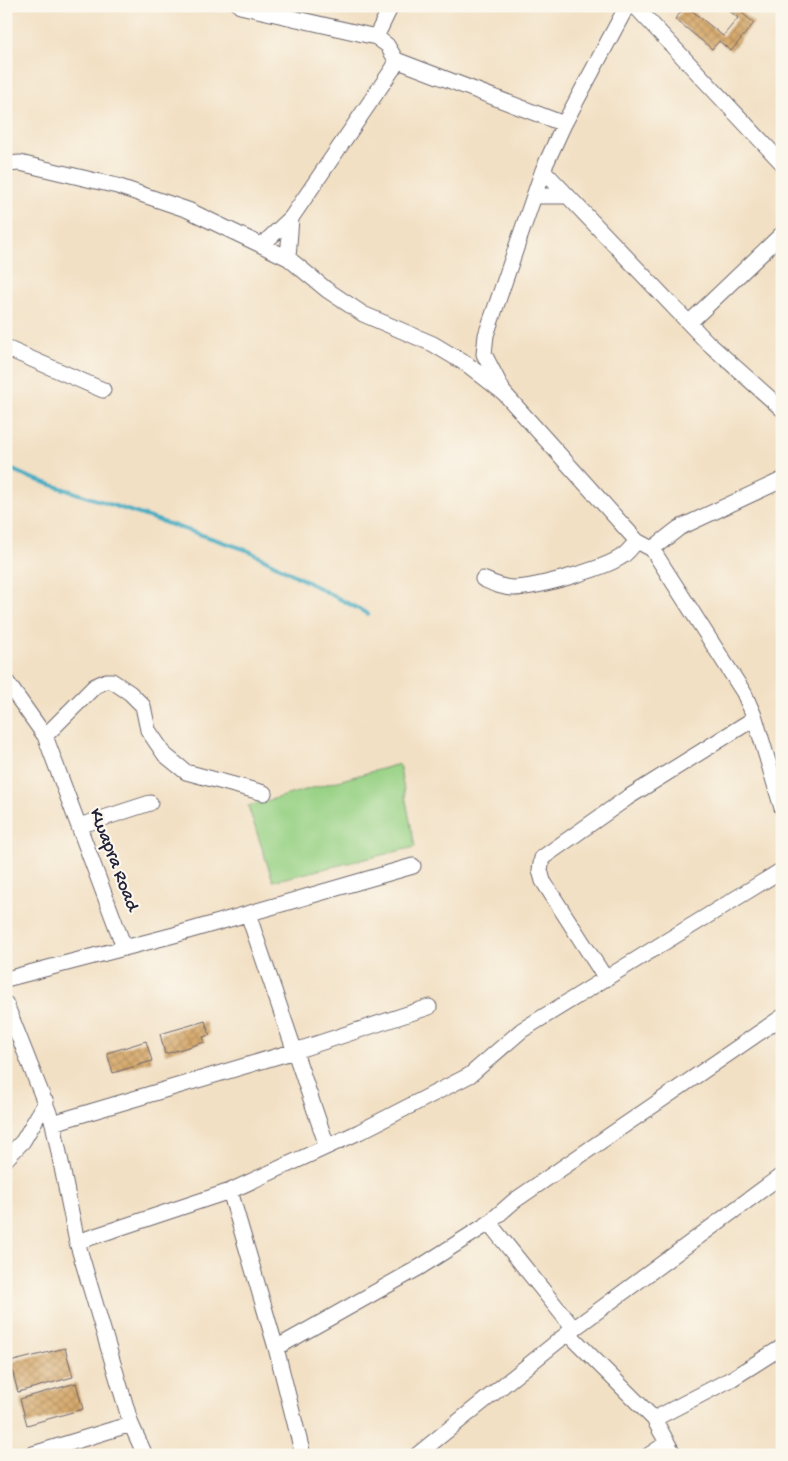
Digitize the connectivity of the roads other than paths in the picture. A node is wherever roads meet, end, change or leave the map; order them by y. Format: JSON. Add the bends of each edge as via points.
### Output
{"nodes":[{"id":1,"x":240,"y":6,"type":"edge"},
{"id":2,"x":391,"y":6,"type":"edge"},
{"id":3,"x":628,"y":6,"type":"edge"},
{"id":4,"x":635,"y":6,"type":"edge"},
{"id":5,"x":376,"y":36,"type":"junction"},
{"id":6,"x":396,"y":60,"type":"junction"},
{"id":7,"x":564,"y":124,"type":"junction"},
{"id":8,"x":782,"y":163,"type":"edge"},
{"id":9,"x":6,"y":164,"type":"edge"},
{"id":10,"x":543,"y":170,"type":"junction"},
{"id":11,"x":536,"y":196,"type":"junction"},
{"id":12,"x":568,"y":196,"type":"junction"},
{"id":13,"x":291,"y":218,"type":"junction"},
{"id":14,"x":782,"y":234,"type":"edge"},
{"id":15,"x":262,"y":245,"type":"junction"},
{"id":16,"x":288,"y":258,"type":"junction"},
{"id":17,"x":690,"y":322,"type":"junction"},
{"id":18,"x":6,"y":348,"type":"edge"},
{"id":19,"x":104,"y":390,"type":"dead end"},
{"id":20,"x":504,"y":393,"type":"junction"},
{"id":21,"x":782,"y":409,"type":"edge"},
{"id":22,"x":782,"y":480,"type":"edge"},
{"id":23,"x":637,"y":540,"type":"junction"},
{"id":24,"x":652,"y":549,"type":"junction"},
{"id":25,"x":483,"y":579,"type":"dead end"},
{"id":26,"x":6,"y":681,"type":"edge"},
{"id":27,"x":755,"y":718,"type":"junction"},
{"id":28,"x":45,"y":736,"type":"junction"},
{"id":29,"x":264,"y":793,"type":"dead end"},
{"id":30,"x":150,"y":803,"type":"dead end"},
{"id":31,"x":782,"y":808,"type":"edge"},
{"id":32,"x":79,"y":826,"type":"junction"},
{"id":33,"x":413,"y":866,"type":"dead end"},
{"id":34,"x":782,"y":870,"type":"edge"},
{"id":35,"x":248,"y":914,"type":"junction"},
{"id":36,"x":124,"y":947,"type":"junction"},
{"id":37,"x":6,"y":979,"type":"edge"},
{"id":38,"x":606,"y":979,"type":"junction"},
{"id":39,"x":6,"y":1004,"type":"edge"},
{"id":40,"x":429,"y":1006,"type":"dead end"},
{"id":41,"x":782,"y":1018,"type":"edge"},
{"id":42,"x":295,"y":1051,"type":"junction"},
{"id":43,"x":46,"y":1102,"type":"junction"},
{"id":44,"x":53,"y":1123,"type":"junction"},
{"id":45,"x":327,"y":1146,"type":"junction"},
{"id":46,"x":6,"y":1160,"type":"edge"},
{"id":47,"x":782,"y":1175,"type":"edge"},
{"id":48,"x":230,"y":1191,"type":"junction"},
{"id":49,"x":489,"y":1223,"type":"junction"},
{"id":50,"x":77,"y":1242,"type":"junction"},
{"id":51,"x":571,"y":1331,"type":"junction"},
{"id":52,"x":782,"y":1346,"type":"edge"},
{"id":53,"x":276,"y":1348,"type":"junction"},
{"id":54,"x":654,"y":1419,"type":"junction"},
{"id":55,"x":131,"y":1424,"type":"junction"},
{"id":56,"x":670,"y":1449,"type":"edge"},
{"id":57,"x":30,"y":1455,"type":"edge"},
{"id":58,"x":145,"y":1455,"type":"edge"},
{"id":59,"x":303,"y":1455,"type":"edge"},
{"id":60,"x":417,"y":1455,"type":"edge"},
{"id":61,"x":649,"y":1455,"type":"edge"}],
"edges":[{"from":1,"to":5,"type":"street"},
{"from":2,"to":5,"type":"street"},
{"from":3,"to":7,"type":"street"},
{"from":4,"to":8,"type":"street"},
{"from":5,"to":6,"type":"street","via":[[387,45]]},
{"from":6,"to":7,"type":"street"},
{"from":6,"to":13,"type":"street"},
{"from":7,"to":10,"type":"street"},
{"from":9,"to":15,"type":"street","via":[[20,163],[117,186],[188,210]]},
{"from":10,"to":11,"type":"street"},
{"from":10,"to":12,"type":"street"},
{"from":11,"to":12,"type":"street"},
{"from":11,"to":20,"type":"street","via":[[486,335],[484,354]]},
{"from":12,"to":17,"type":"street"},
{"from":13,"to":15,"type":"street"},
{"from":13,"to":16,"type":"street"},
{"from":14,"to":17,"type":"street"},
{"from":15,"to":16,"type":"street"},
{"from":16,"to":20,"type":"street","via":[[363,314],[433,344],[468,365]]},
{"from":17,"to":21,"type":"street","via":[[739,372]]},
{"from":18,"to":19,"type":"street"},
{"from":20,"to":23,"type":"street"},
{"from":22,"to":24,"type":"street","via":[[680,528]]},
{"from":23,"to":24,"type":"street"},
{"from":23,"to":25,"type":"street","via":[[622,557],[612,562],[554,580],[514,588]]},
{"from":24,"to":27,"type":"street","via":[[744,693]]},
{"from":26,"to":28,"type":"street","name":"Kwapra Road"},
{"from":27,"to":31,"type":"street"},
{"from":27,"to":38,"type":"street","via":[[627,798],[542,858],[542,882]]},
{"from":28,"to":29,"type":"street","via":[[95,686],[106,680],[112,681],[143,706],[148,730],[165,755],[186,772]]},
{"from":28,"to":32,"type":"street","name":"Kwapra Road"},
{"from":30,"to":32,"type":"street"},
{"from":32,"to":36,"type":"street","name":"Kwapra Road"},
{"from":33,"to":35,"type":"street"},
{"from":34,"to":38,"type":"street"},
{"from":35,"to":36,"type":"street"},
{"from":35,"to":42,"type":"street"},
{"from":36,"to":37,"type":"street"},
{"from":38,"to":45,"type":"street","via":[[522,1030],[470,1076]]},
{"from":39,"to":43,"type":"street"},
{"from":40,"to":42,"type":"street"},
{"from":41,"to":49,"type":"street","via":[[514,1200]]},
{"from":42,"to":44,"type":"street"},
{"from":42,"to":45,"type":"street"},
{"from":43,"to":44,"type":"street"},
{"from":43,"to":46,"type":"street","via":[[23,1141]]},
{"from":44,"to":50,"type":"street"},
{"from":45,"to":48,"type":"street"},
{"from":47,"to":51,"type":"street"},
{"from":48,"to":50,"type":"street"},
{"from":48,"to":53,"type":"street"},
{"from":49,"to":51,"type":"street"},
{"from":49,"to":53,"type":"street","via":[[420,1268]]},
{"from":50,"to":55,"type":"street"},
{"from":51,"to":54,"type":"street"},
{"from":51,"to":60,"type":"street"},
{"from":52,"to":54,"type":"street","via":[[733,1378]]},
{"from":53,"to":59,"type":"street"},
{"from":54,"to":56,"type":"street"},
{"from":55,"to":57,"type":"street"},
{"from":55,"to":58,"type":"street"},
{"from":56,"to":61,"type":"street"}]}
